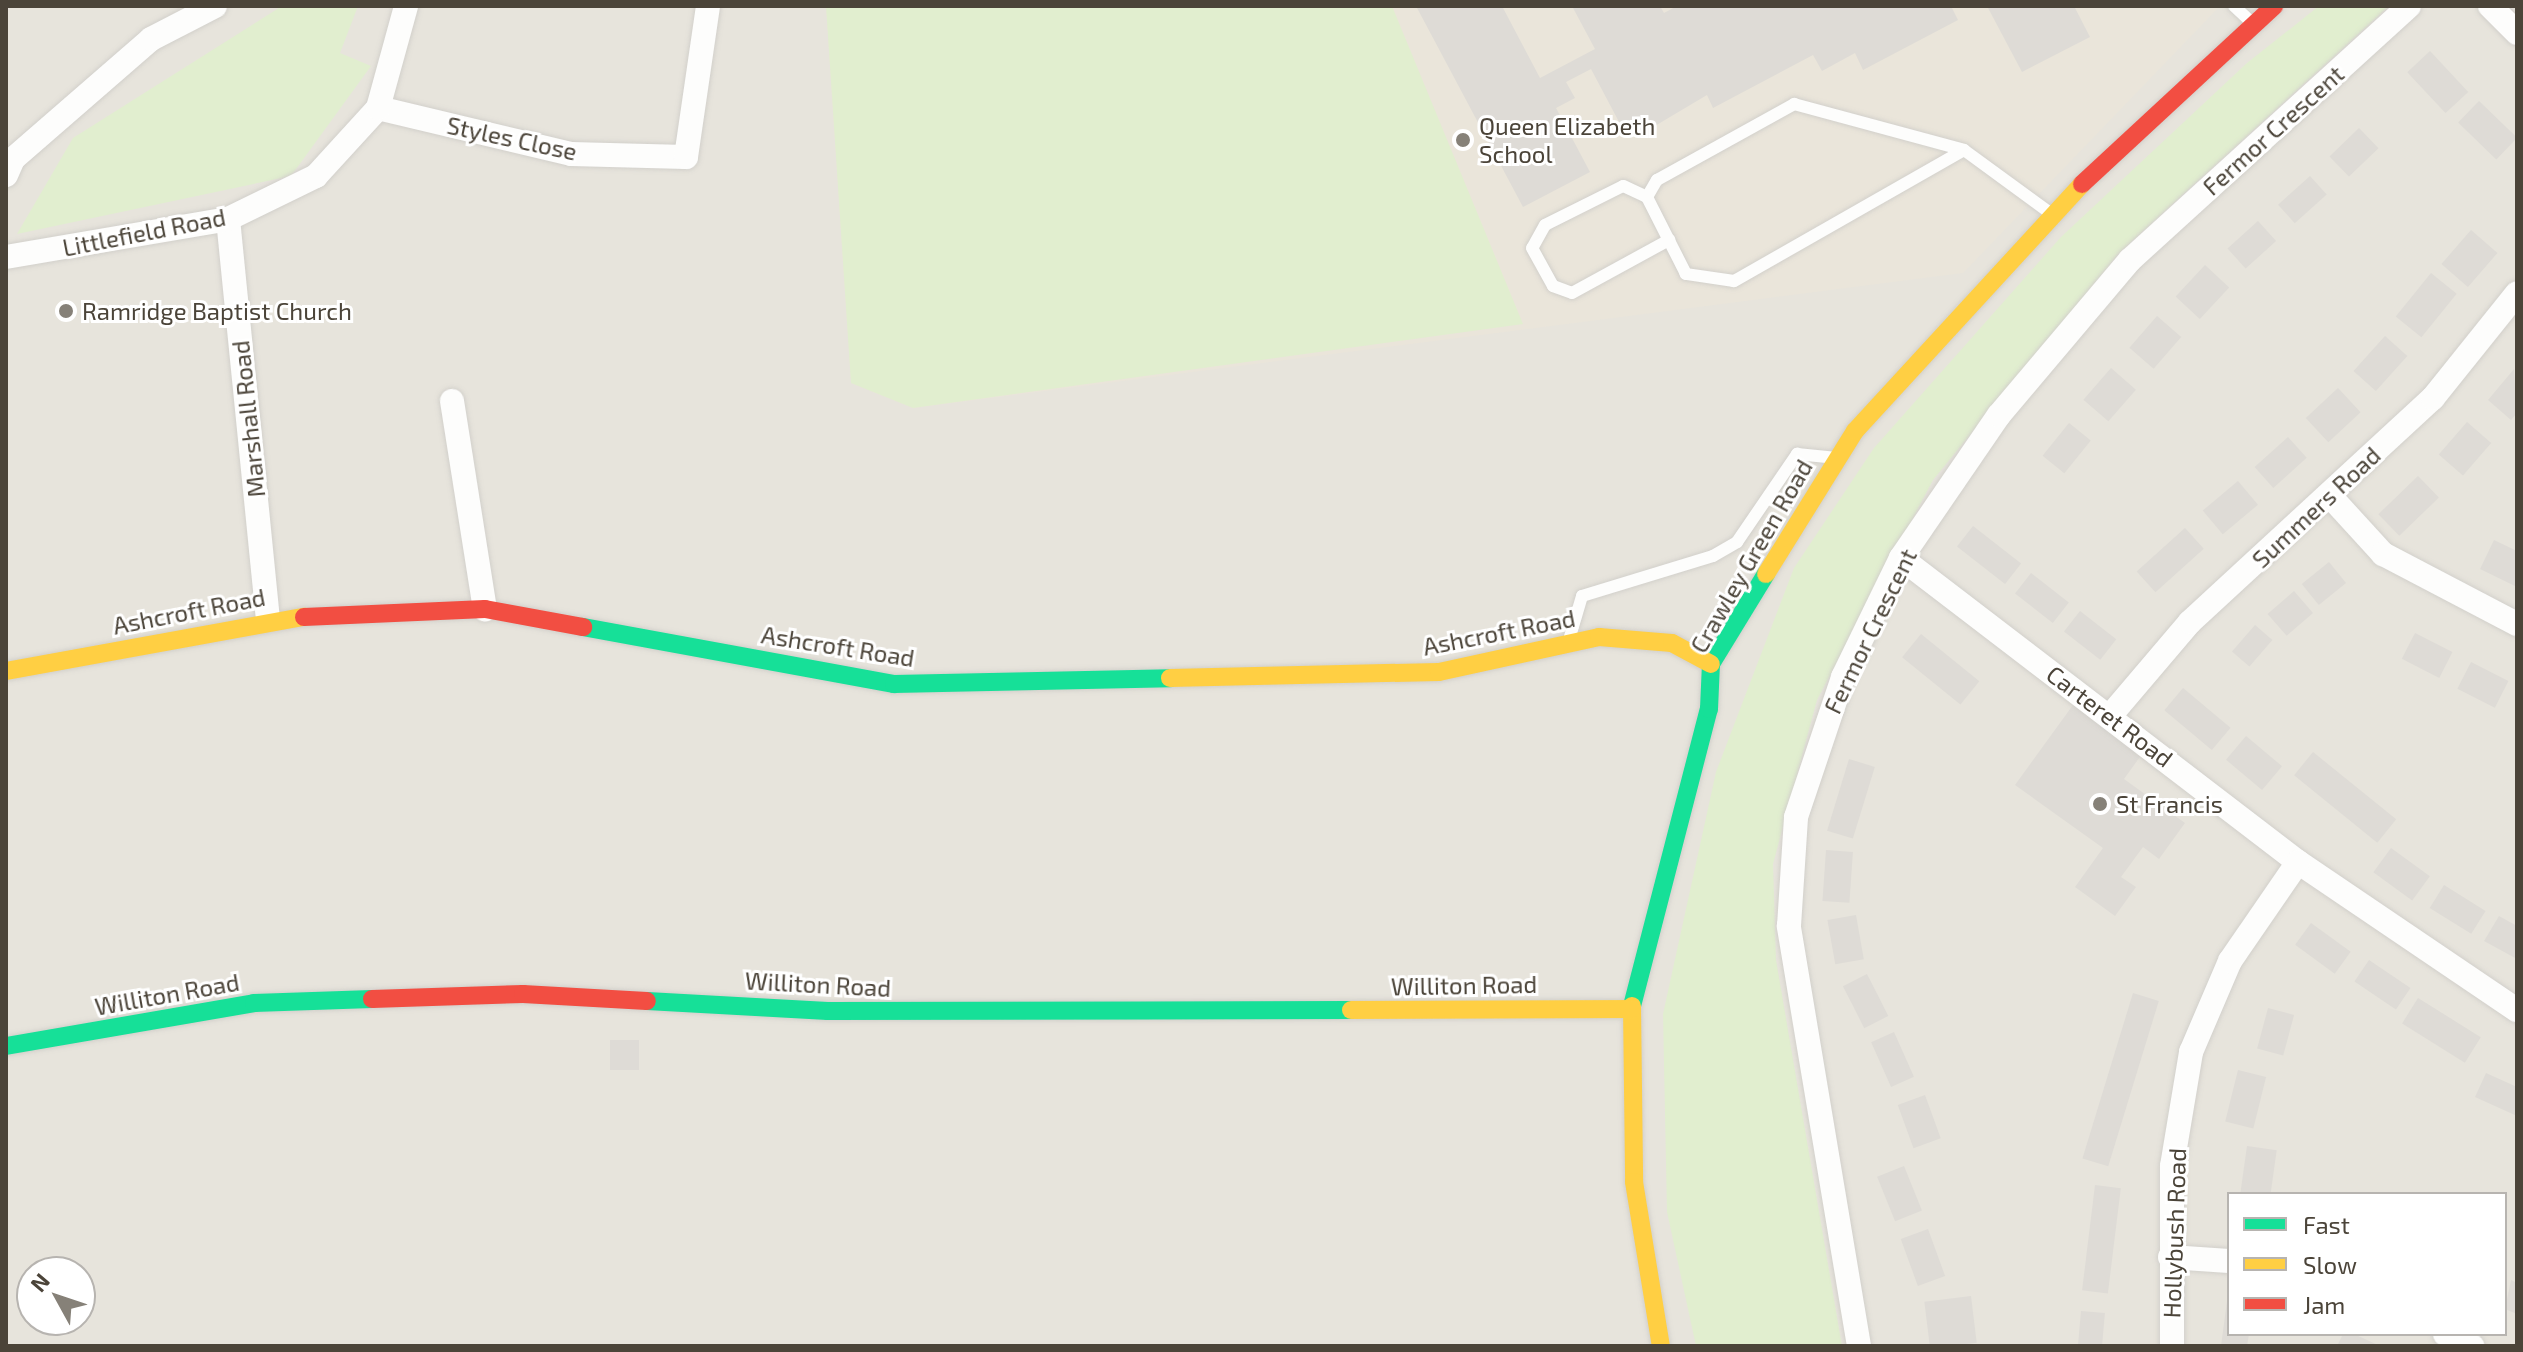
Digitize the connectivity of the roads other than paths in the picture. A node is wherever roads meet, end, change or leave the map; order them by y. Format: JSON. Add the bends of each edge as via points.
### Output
{"nodes":[{"id":1,"x":215,"y":6,"type":"edge"},
{"id":2,"x":406,"y":6,"type":"edge"},
{"id":3,"x":708,"y":6,"type":"edge"},
{"id":4,"x":2234,"y":6,"type":"edge"},
{"id":5,"x":2274,"y":6,"type":"edge"},
{"id":6,"x":2409,"y":6,"type":"edge"},
{"id":7,"x":2490,"y":6,"type":"edge"},
{"id":8,"x":2253,"y":24,"type":"junction"},
{"id":9,"x":2517,"y":33,"type":"edge"},
{"id":10,"x":378,"y":108,"type":"junction"},
{"id":11,"x":1964,"y":150,"type":"junction"},
{"id":12,"x":6,"y":175,"type":"edge"},
{"id":13,"x":1647,"y":197,"type":"junction"},
{"id":14,"x":2050,"y":213,"type":"junction"},
{"id":15,"x":228,"y":219,"type":"junction"},
{"id":16,"x":1669,"y":240,"type":"junction"},
{"id":17,"x":6,"y":257,"type":"edge"},
{"id":18,"x":2517,"y":293,"type":"edge"},
{"id":19,"x":452,"y":401,"type":"dead end"},
{"id":20,"x":1837,"y":458,"type":"junction"},
{"id":21,"x":2330,"y":496,"type":"junction"},
{"id":22,"x":1901,"y":558,"type":"junction"},
{"id":23,"x":485,"y":609,"type":"junction"},
{"id":24,"x":268,"y":619,"type":"junction"},
{"id":25,"x":2517,"y":624,"type":"edge"},
{"id":26,"x":1569,"y":644,"type":"junction"},
{"id":27,"x":1711,"y":664,"type":"junction"},
{"id":28,"x":6,"y":671,"type":"edge"},
{"id":29,"x":2110,"y":716,"type":"junction"},
{"id":30,"x":2298,"y":862,"type":"junction"},
{"id":31,"x":1631,"y":1009,"type":"junction"},
{"id":32,"x":2517,"y":1010,"type":"edge"},
{"id":33,"x":6,"y":1046,"type":"edge"},
{"id":34,"x":2170,"y":1257,"type":"junction"},
{"id":35,"x":2227,"y":1261,"type":"edge"},
{"id":36,"x":2450,"y":1336,"type":"edge"},
{"id":37,"x":1661,"y":1346,"type":"edge"},
{"id":38,"x":1859,"y":1346,"type":"edge"},
{"id":39,"x":2172,"y":1346,"type":"edge"},
{"id":40,"x":2472,"y":1346,"type":"edge"}],
"edges":[{"from":1,"to":12,"type":"street","via":[[151,39],[13,159]]},
{"from":2,"to":10,"type":"street","name":"Littlefield Road"},
{"from":3,"to":10,"type":"street","name":"Styles Close","via":[[686,157],[571,154]]},
{"from":4,"to":8,"type":"lane"},
{"from":5,"to":8,"type":"street","name":"Crawley Green Road"},
{"from":6,"to":22,"type":"street","name":"Fermor Crescent","via":[[2130,260],[1999,415]]},
{"from":7,"to":9,"type":"street"},
{"from":8,"to":14,"type":"street","name":"Crawley Green Road"},
{"from":10,"to":15,"type":"street","name":"Littlefield Road","via":[[316,176]]},
{"from":11,"to":13,"type":"lane","via":[[1794,104],[1657,180]]},
{"from":11,"to":14,"type":"lane"},
{"from":11,"to":16,"type":"lane","via":[[1734,281],[1686,274]]},
{"from":13,"to":16,"type":"lane"},
{"from":13,"to":16,"type":"lane","via":[[1623,186],[1545,225],[1532,248],[1553,286],[1572,293]]},
{"from":14,"to":20,"type":"street","name":"Crawley Green Road"},
{"from":15,"to":17,"type":"street","name":"Littlefield Road"},
{"from":15,"to":24,"type":"street","name":"Marshall Road"},
{"from":18,"to":21,"type":"street","name":"Summers Road","via":[[2433,398]]},
{"from":19,"to":23,"type":"street"},
{"from":20,"to":26,"type":"lane","via":[[1797,454],[1737,542],[1713,556],[1582,596],[1570,616]]},
{"from":20,"to":27,"type":"street","name":"Crawley Green Road"},
{"from":21,"to":25,"type":"street","via":[[2383,554]]},
{"from":21,"to":29,"type":"street","name":"Summers Road","via":[[2190,622]]},
{"from":22,"to":29,"type":"street","name":"Carteret Road"},
{"from":22,"to":38,"type":"street","name":"Fermor Crescent","via":[[1843,677],[1800,802],[1790,911]]},
{"from":23,"to":24,"type":"street","name":"Ashcroft Road"},
{"from":23,"to":26,"type":"street","name":"Ashcroft Road","via":[[894,684],[1439,672]]},
{"from":24,"to":28,"type":"street","name":"Ashcroft Road"},
{"from":26,"to":27,"type":"street","name":"Ashcroft Road","via":[[1599,637],[1672,643]]},
{"from":27,"to":31,"type":"street","name":"Crawley Green Road","via":[[1709,709]]},
{"from":29,"to":30,"type":"street","name":"Carteret Road"},
{"from":30,"to":32,"type":"street","name":"Carteret Road"},
{"from":30,"to":34,"type":"street","name":"Hollybush Road","via":[[2230,961],[2191,1052],[2172,1166]]},
{"from":31,"to":33,"type":"street","name":"Williton Road","via":[[828,1011],[523,994],[254,1003]]},
{"from":31,"to":37,"type":"street","name":"Crawley Green Road","via":[[1634,1182]]},
{"from":34,"to":35,"type":"street"},
{"from":34,"to":39,"type":"street","name":"Hollybush Road"},
{"from":36,"to":40,"type":"street"}]}
